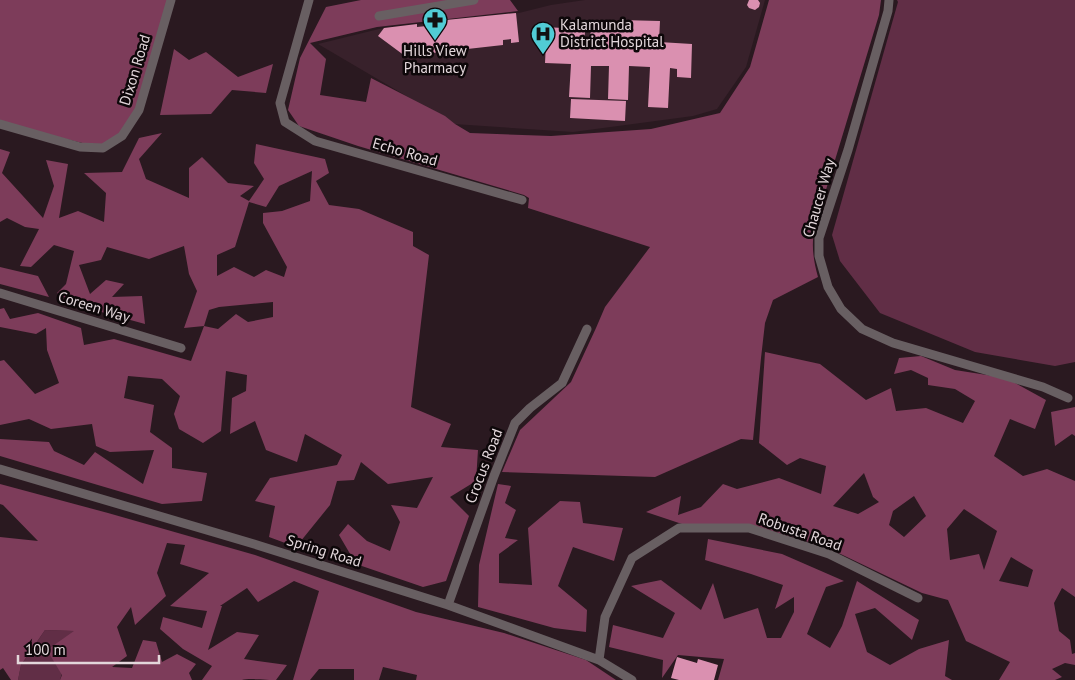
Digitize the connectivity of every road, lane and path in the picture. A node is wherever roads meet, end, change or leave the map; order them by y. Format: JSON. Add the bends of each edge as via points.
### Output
{"nodes":[{"id":1,"x":171,"y":0,"type":"edge"},
{"id":2,"x":309,"y":0,"type":"edge"},
{"id":3,"x":474,"y":0,"type":"edge"},
{"id":4,"x":889,"y":0,"type":"edge"},
{"id":5,"x":378,"y":16,"type":"dead end"},
{"id":6,"x":0,"y":124,"type":"edge"},
{"id":7,"x":522,"y":200,"type":"dead end"},
{"id":8,"x":0,"y":294,"type":"edge"},
{"id":9,"x":587,"y":329,"type":"dead end"},
{"id":10,"x":181,"y":348,"type":"dead end"},
{"id":11,"x":1068,"y":398,"type":"dead end"},
{"id":12,"x":0,"y":469,"type":"edge"},
{"id":13,"x":918,"y":598,"type":"dead end"},
{"id":14,"x":448,"y":605,"type":"junction"},
{"id":15,"x":599,"y":660,"type":"junction"},
{"id":16,"x":632,"y":680,"type":"edge"}],
"edges":[{"from":1,"to":6,"type":"street","name":"Dixon Road","via":[[139,110],[122,136],[103,148],[80,147]]},
{"from":2,"to":7,"type":"street","name":"Echo Road","via":[[280,104],[285,122],[315,141]]},
{"from":3,"to":5,"type":"street"},
{"from":4,"to":11,"type":"street","name":"Chaucer Way","via":[[819,238],[819,256],[828,287],[842,309],[862,329],[893,343],[1043,387]]},
{"from":8,"to":10,"type":"street","name":"Coreen Way"},
{"from":9,"to":14,"type":"street","name":"Crocus Road","via":[[562,383],[515,423]]},
{"from":12,"to":14,"type":"street","name":"Spring Road"},
{"from":13,"to":15,"type":"street","name":"Robusta Road","via":[[828,554],[749,528],[679,528],[632,558],[605,617]]},
{"from":14,"to":15,"type":"street","name":"Spring Road"},
{"from":15,"to":16,"type":"street","name":"Spring Road"}]}
